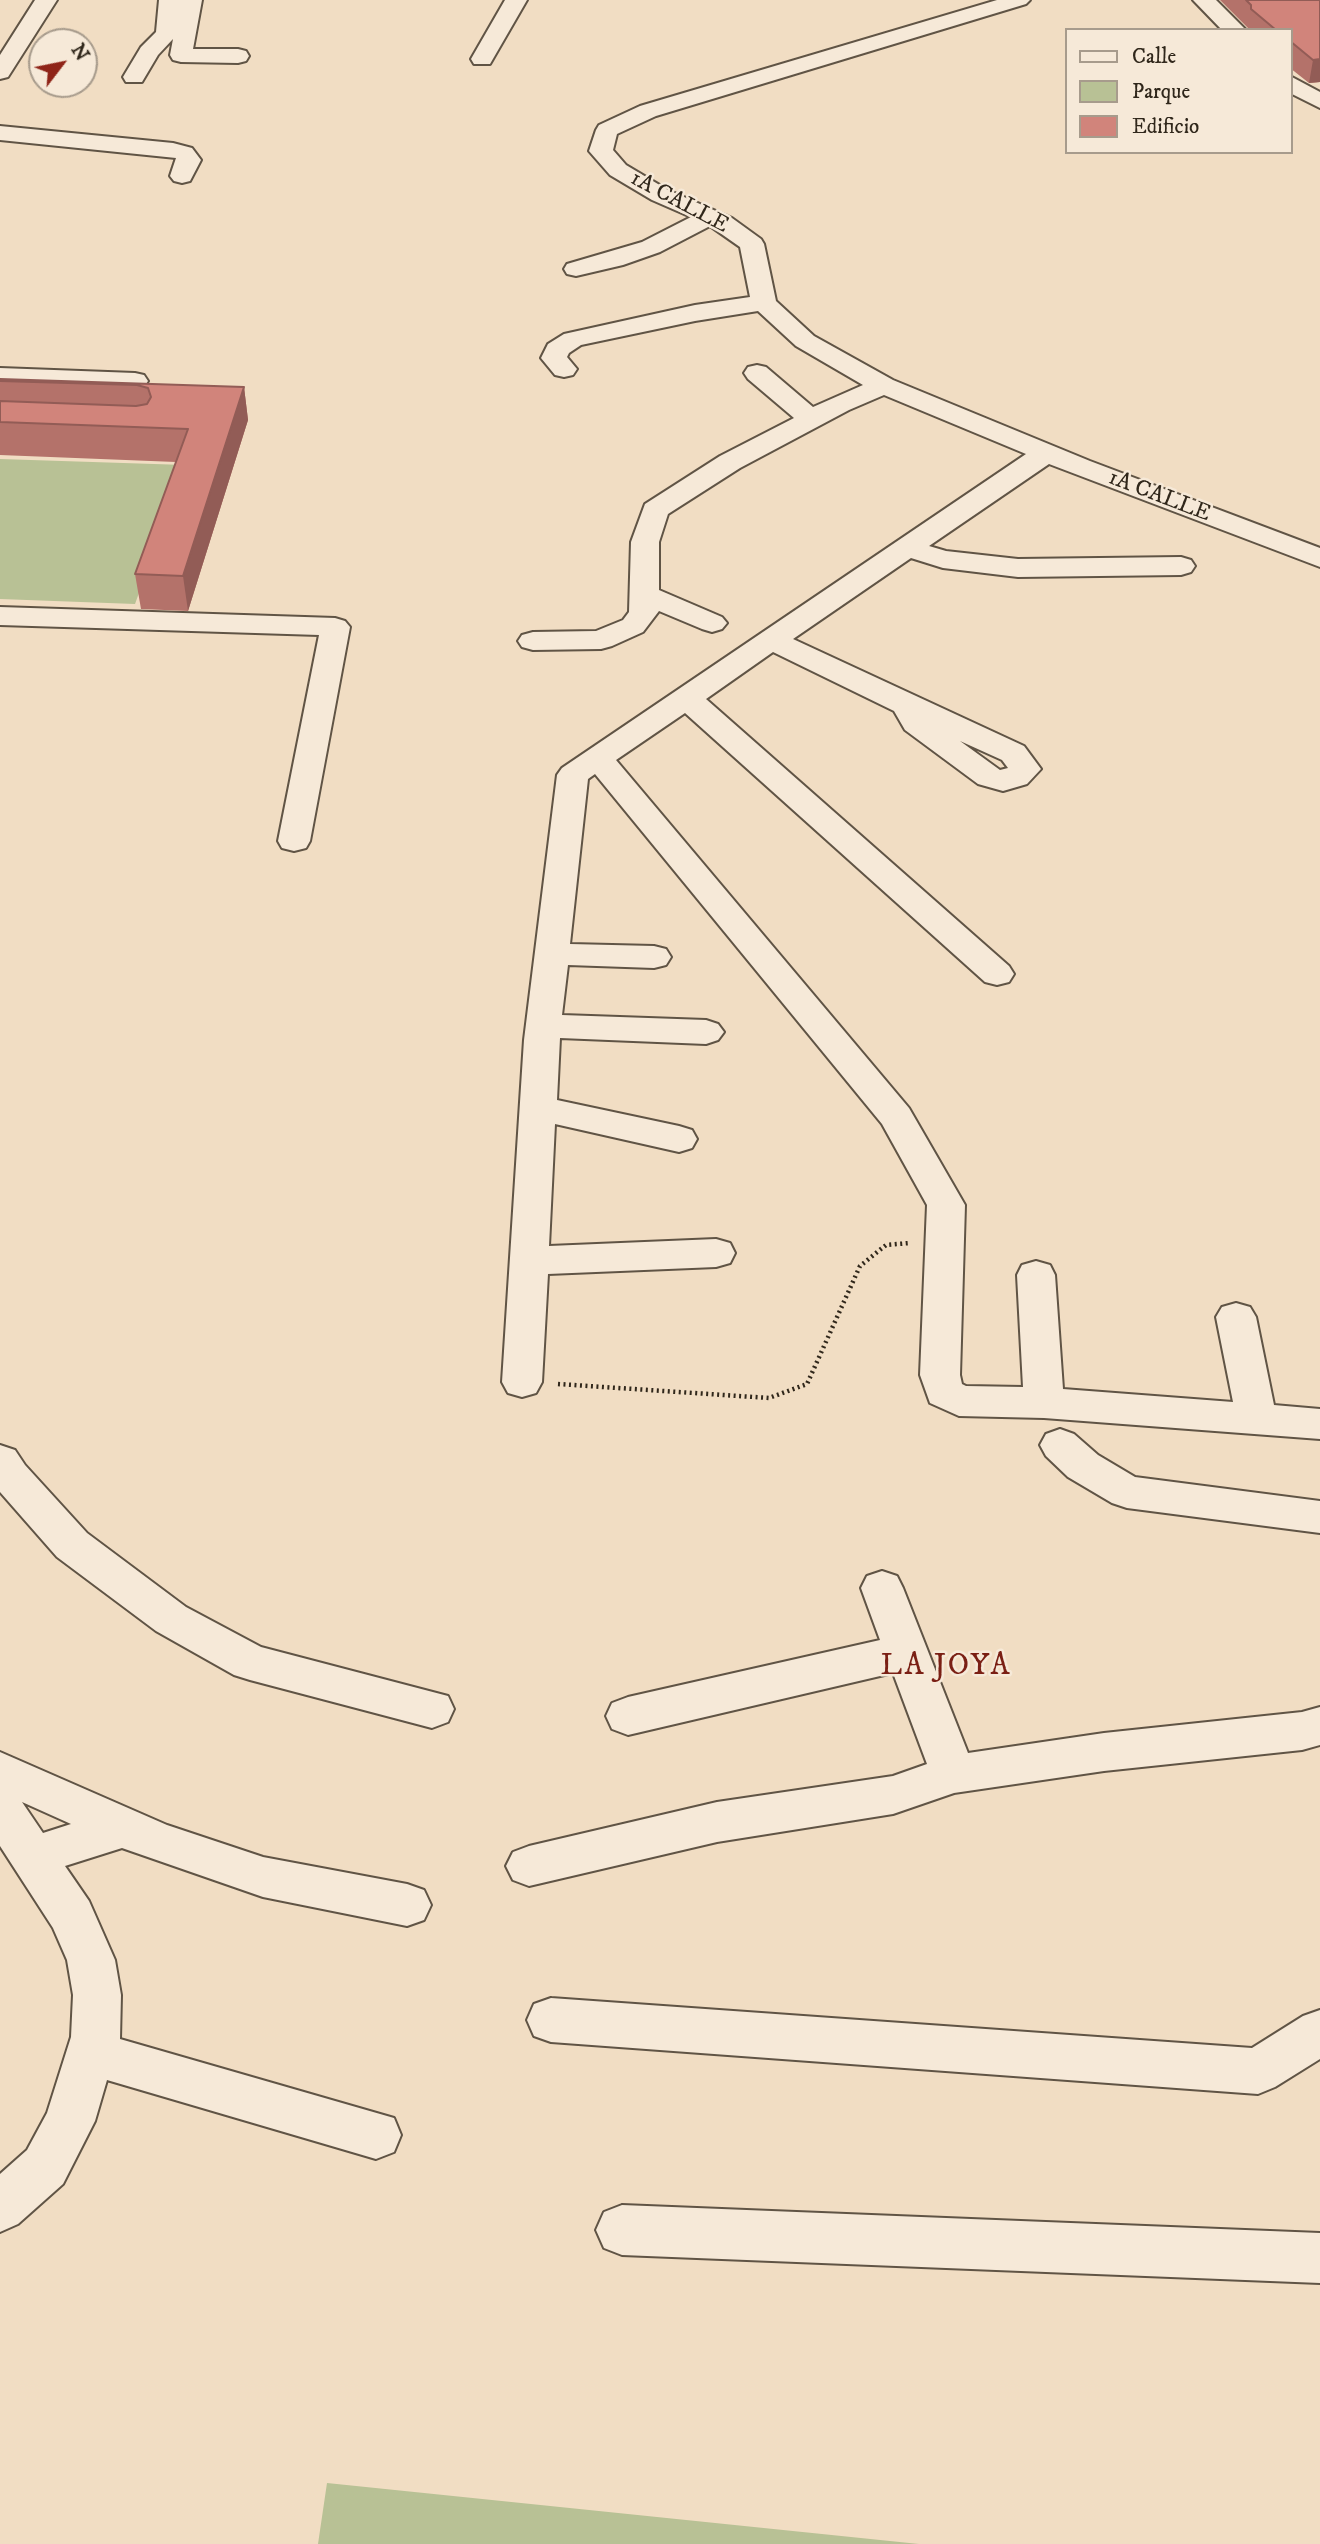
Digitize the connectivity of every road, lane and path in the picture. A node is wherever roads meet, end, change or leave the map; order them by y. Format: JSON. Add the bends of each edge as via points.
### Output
{"nodes":[{"id":1,"x":46,"y":0,"type":"edge"},
{"id":2,"x":170,"y":0,"type":"edge"},
{"id":3,"x":191,"y":0,"type":"edge"},
{"id":4,"x":516,"y":0,"type":"edge"},
{"id":5,"x":1019,"y":0,"type":"edge"},
{"id":6,"x":1204,"y":0,"type":"edge"},
{"id":7,"x":1233,"y":28,"type":"edge"},
{"id":8,"x":238,"y":56,"type":"dead end"},
{"id":9,"x":482,"y":59,"type":"dead end"},
{"id":10,"x":0,"y":72,"type":"edge"},
{"id":11,"x":134,"y":77,"type":"dead end"},
{"id":12,"x":1292,"y":84,"type":"edge"},
{"id":13,"x":1320,"y":102,"type":"edge"},
{"id":14,"x":0,"y":133,"type":"edge"},
{"id":15,"x":182,"y":176,"type":"dead end"},
{"id":16,"x":710,"y":217,"type":"junction"},
{"id":17,"x":576,"y":269,"type":"dead end"},
{"id":18,"x":764,"y":303,"type":"junction"},
{"id":19,"x":564,"y":369,"type":"dead end"},
{"id":20,"x":757,"y":373,"type":"dead end"},
{"id":21,"x":0,"y":376,"type":"edge"},
{"id":22,"x":135,"y":381,"type":"edge"},
{"id":23,"x":884,"y":386,"type":"junction"},
{"id":24,"x":0,"y":400,"type":"edge"},
{"id":25,"x":154,"y":400,"type":"edge"},
{"id":26,"x":811,"y":419,"type":"junction"},
{"id":27,"x":1048,"y":452,"type":"junction"},
{"id":28,"x":906,"y":548,"type":"junction"},
{"id":29,"x":1320,"y":558,"type":"edge"},
{"id":30,"x":1181,"y":566,"type":"dead end"},
{"id":31,"x":643,"y":594,"type":"junction"},
{"id":32,"x":0,"y":616,"type":"edge"},
{"id":33,"x":712,"y":623,"type":"dead end"},
{"id":34,"x":772,"y":640,"type":"junction"},
{"id":35,"x":533,"y":641,"type":"dead end"},
{"id":36,"x":687,"y":698,"type":"junction"},
{"id":37,"x":905,"y":705,"type":"dead end"},
{"id":38,"x":598,"y":758,"type":"junction"},
{"id":39,"x":294,"y":841,"type":"dead end"},
{"id":40,"x":552,"y":954,"type":"junction"},
{"id":41,"x":654,"y":957,"type":"dead end"},
{"id":42,"x":997,"y":974,"type":"dead end"},
{"id":43,"x":544,"y":1026,"type":"junction"},
{"id":44,"x":706,"y":1032,"type":"dead end"},
{"id":45,"x":538,"y":1108,"type":"junction"},
{"id":46,"x":680,"y":1139,"type":"dead end"},
{"id":47,"x":945,"y":1245,"type":"junction"},
{"id":48,"x":716,"y":1253,"type":"dead end"},
{"id":49,"x":529,"y":1261,"type":"junction"},
{"id":50,"x":1036,"y":1275,"type":"dead end"},
{"id":51,"x":1236,"y":1317,"type":"dead end"},
{"id":52,"x":522,"y":1382,"type":"joint"},
{"id":53,"x":1044,"y":1403,"type":"junction"},
{"id":54,"x":1256,"y":1418,"type":"junction"},
{"id":55,"x":1320,"y":1424,"type":"edge"},
{"id":56,"x":1060,"y":1445,"type":"dead end"},
{"id":57,"x":0,"y":1461,"type":"edge"},
{"id":58,"x":1320,"y":1517,"type":"edge"},
{"id":59,"x":882,"y":1588,"type":"dead end"},
{"id":60,"x":907,"y":1652,"type":"junction"},
{"id":61,"x":432,"y":1709,"type":"dead end"},
{"id":62,"x":628,"y":1716,"type":"dead end"},
{"id":63,"x":1320,"y":1726,"type":"edge"},
{"id":64,"x":0,"y":1771,"type":"edge"},
{"id":65,"x":954,"y":1774,"type":"junction"},
{"id":66,"x":0,"y":1807,"type":"edge"},
{"id":67,"x":124,"y":1827,"type":"junction"},
{"id":68,"x":33,"y":1857,"type":"junction"},
{"id":69,"x":530,"y":1866,"type":"dead end"},
{"id":70,"x":407,"y":1905,"type":"dead end"},
{"id":71,"x":551,"y":2020,"type":"dead end"},
{"id":72,"x":1320,"y":2032,"type":"edge"},
{"id":73,"x":91,"y":2053,"type":"junction"},
{"id":74,"x":376,"y":2135,"type":"dead end"},
{"id":75,"x":0,"y":2207,"type":"edge"},
{"id":76,"x":622,"y":2230,"type":"dead end"},
{"id":77,"x":1320,"y":2258,"type":"edge"}],
"edges":[{"from":1,"to":10,"type":"street"},
{"from":2,"to":11,"type":"street","via":[[167,33]]},
{"from":3,"to":8,"type":"street","via":[[181,55]]},
{"from":4,"to":9,"type":"street"},
{"from":5,"to":16,"type":"street","name":"1A CALLE","via":[[648,111],[607,131],[601,151],[618,170]]},
{"from":6,"to":7,"type":"street"},
{"from":12,"to":13,"type":"street"},
{"from":14,"to":15,"type":"street","via":[[173,150],[189,160]]},
{"from":16,"to":17,"type":"street","via":[[651,247]]},
{"from":16,"to":18,"type":"street","name":"1A CALLE","via":[[752,244]]},
{"from":18,"to":19,"type":"street","via":[[573,339],[557,349],[554,358]]},
{"from":18,"to":23,"type":"street","name":"1A CALLE","via":[[804,341]]},
{"from":20,"to":26,"type":"street"},
{"from":21,"to":22,"type":"street"},
{"from":23,"to":26,"type":"street"},
{"from":23,"to":27,"type":"street","name":"1A CALLE"},
{"from":24,"to":25,"type":"street"},
{"from":26,"to":31,"type":"street","via":[[730,462],[655,510],[645,542]]},
{"from":27,"to":28,"type":"street"},
{"from":27,"to":29,"type":"street","name":"1A CALLE"},
{"from":28,"to":30,"type":"street","via":[[943,559],[1018,568]]},
{"from":28,"to":34,"type":"street"},
{"from":31,"to":33,"type":"street"},
{"from":31,"to":35,"type":"street","via":[[644,614],[633,626],[601,640]]},
{"from":32,"to":39,"type":"street","via":[[335,627]]},
{"from":34,"to":36,"type":"street"},
{"from":34,"to":37,"type":"street"},
{"from":36,"to":38,"type":"street"},
{"from":36,"to":42,"type":"street"},
{"from":38,"to":40,"type":"street","via":[[573,775]]},
{"from":38,"to":47,"type":"street","via":[[895,1117],[946,1205]]},
{"from":40,"to":41,"type":"street"},
{"from":40,"to":43,"type":"street"},
{"from":43,"to":44,"type":"street"},
{"from":43,"to":45,"type":"street"},
{"from":45,"to":46,"type":"street"},
{"from":45,"to":49,"type":"street"},
{"from":47,"to":52,"type":"path","via":[[926,1241],[886,1245],[860,1266],[807,1384],[769,1398]]},
{"from":47,"to":53,"type":"street","via":[[940,1375],[944,1392],[959,1401]]},
{"from":48,"to":49,"type":"street"},
{"from":49,"to":52,"type":"street"},
{"from":50,"to":53,"type":"street"},
{"from":51,"to":54,"type":"street"},
{"from":53,"to":54,"type":"street"},
{"from":54,"to":55,"type":"street"},
{"from":56,"to":58,"type":"street","via":[[1083,1466],[1127,1492]]},
{"from":57,"to":61,"type":"street","via":[[72,1545],[171,1619],[250,1662]]},
{"from":59,"to":60,"type":"street"},
{"from":60,"to":62,"type":"street"},
{"from":60,"to":65,"type":"street"},
{"from":63,"to":65,"type":"street"},
{"from":64,"to":67,"type":"street"},
{"from":65,"to":69,"type":"street","via":[[893,1795],[717,1822]]},
{"from":66,"to":68,"type":"street"},
{"from":67,"to":68,"type":"street"},
{"from":67,"to":70,"type":"street","via":[[263,1877]]},
{"from":68,"to":73,"type":"street","via":[[72,1916],[91,1959],[97,1995]]},
{"from":71,"to":72,"type":"street","via":[[1258,2071]]},
{"from":73,"to":74,"type":"street"},
{"from":73,"to":75,"type":"street","via":[[70,2121],[45,2167]]},
{"from":76,"to":77,"type":"street"}]}
